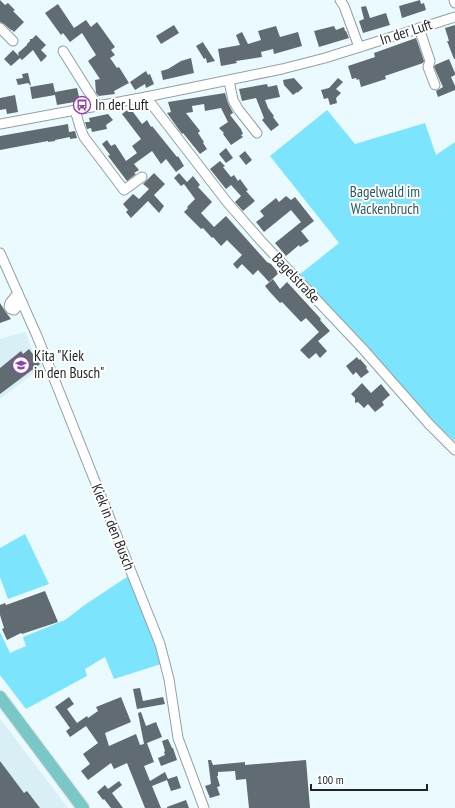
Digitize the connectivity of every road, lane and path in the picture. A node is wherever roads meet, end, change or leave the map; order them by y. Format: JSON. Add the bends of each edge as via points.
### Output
{"nodes":[{"id":1,"x":340,"y":0,"type":"edge"},
{"id":2,"x":454,"y":0,"type":"edge"},
{"id":3,"x":455,"y":3,"type":"edge"},
{"id":4,"x":455,"y":17,"type":"edge"},
{"id":5,"x":0,"y":28,"type":"edge"},
{"id":6,"x":419,"y":28,"type":"junction"},
{"id":7,"x":13,"y":41,"type":"dead end"},
{"id":8,"x":359,"y":47,"type":"junction"},
{"id":9,"x":63,"y":51,"type":"dead end"},
{"id":10,"x":229,"y":81,"type":"junction"},
{"id":11,"x":435,"y":85,"type":"dead end"},
{"id":12,"x":146,"y":97,"type":"junction"},
{"id":13,"x":96,"y":106,"type":"junction"},
{"id":14,"x":75,"y":110,"type":"junction"},
{"id":15,"x":0,"y":124,"type":"edge"},
{"id":16,"x":257,"y":133,"type":"dead end"},
{"id":17,"x":142,"y":177,"type":"dead end"},
{"id":18,"x":0,"y":253,"type":"edge"},
{"id":19,"x":455,"y":450,"type":"edge"},
{"id":20,"x":0,"y":697,"type":"edge"},
{"id":21,"x":83,"y":808,"type":"edge"},
{"id":22,"x":204,"y":808,"type":"edge"}],
"edges":[{"from":1,"to":8,"type":"street"},
{"from":2,"to":3,"type":"street"},
{"from":4,"to":6,"type":"street","name":"In der Luft"},
{"from":5,"to":7,"type":"street"},
{"from":6,"to":8,"type":"street","name":"In der Luft"},
{"from":6,"to":11,"type":"street"},
{"from":8,"to":10,"type":"street","name":"In der Luft"},
{"from":9,"to":13,"type":"street"},
{"from":10,"to":12,"type":"street","name":"In der Luft"},
{"from":10,"to":16,"type":"street","via":[[238,109]]},
{"from":12,"to":13,"type":"street","name":"In der Luft"},
{"from":12,"to":19,"type":"street","name":"Bagelstraße","via":[[202,171],[262,242]]},
{"from":13,"to":14,"type":"street","name":"In der Luft"},
{"from":14,"to":15,"type":"street","name":"In der Luft"},
{"from":14,"to":17,"type":"street","via":[[84,137],[121,194]]},
{"from":18,"to":22,"type":"street","name":"Kiek in den Busch","via":[[37,336],[160,644],[169,679],[178,738]]},
{"from":20,"to":21,"type":"main road"}]}
